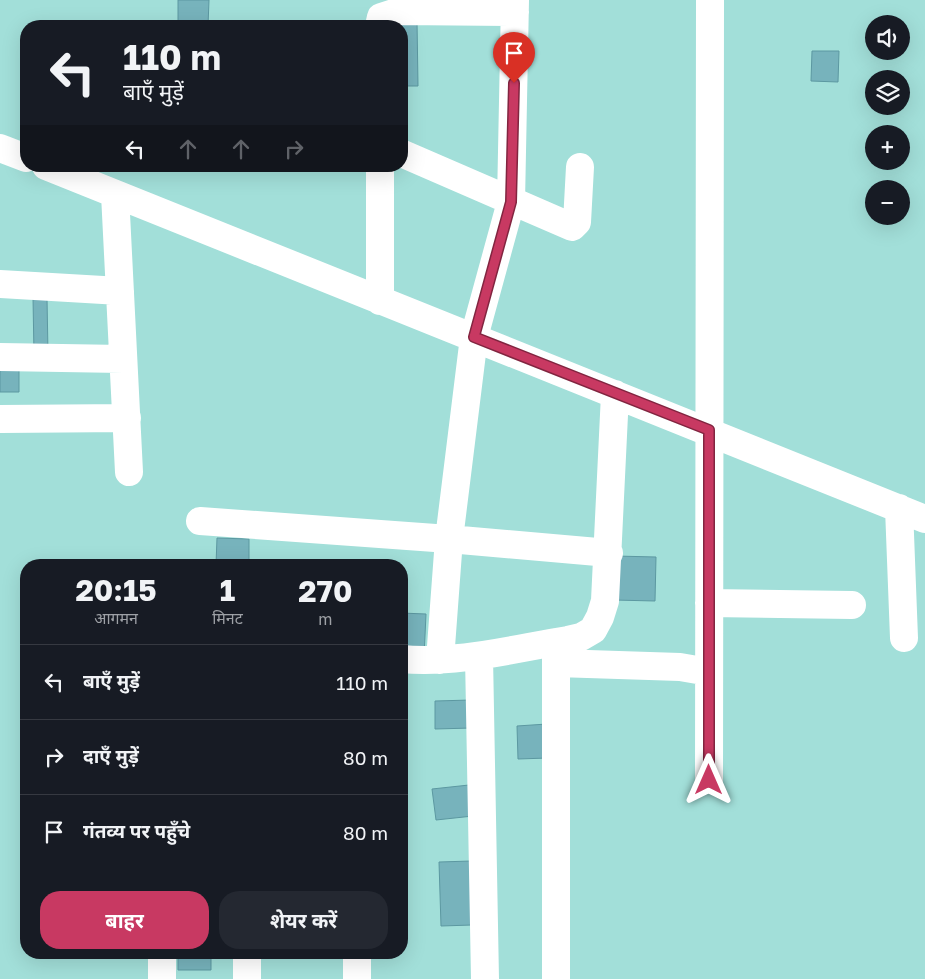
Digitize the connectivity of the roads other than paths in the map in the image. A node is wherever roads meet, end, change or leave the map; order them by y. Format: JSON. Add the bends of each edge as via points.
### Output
{"nodes":[{"id":1,"x":710,"y":0,"type":"edge"},
{"id":2,"x":515,"y":6,"type":"edge"},
{"id":3,"x":380,"y":20,"type":"edge"},
{"id":4,"x":0,"y":148,"type":"edge"},
{"id":5,"x":20,"y":156,"type":"edge"},
{"id":6,"x":408,"y":156,"type":"edge"},
{"id":7,"x":580,"y":166,"type":"dead end"},
{"id":8,"x":61,"y":172,"type":"edge"},
{"id":9,"x":380,"y":172,"type":"edge"},
{"id":10,"x":115,"y":194,"type":"junction"},
{"id":11,"x":511,"y":202,"type":"junction"},
{"id":12,"x":0,"y":284,"type":"edge"},
{"id":13,"x":120,"y":291,"type":"junction"},
{"id":14,"x":380,"y":301,"type":"junction"},
{"id":15,"x":474,"y":337,"type":"junction"},
{"id":16,"x":0,"y":357,"type":"edge"},
{"id":17,"x":124,"y":359,"type":"junction"},
{"id":18,"x":615,"y":394,"type":"junction"},
{"id":19,"x":127,"y":418,"type":"junction"},
{"id":20,"x":0,"y":419,"type":"edge"},
{"id":21,"x":709,"y":430,"type":"junction"},
{"id":22,"x":129,"y":472,"type":"dead end"},
{"id":23,"x":899,"y":508,"type":"junction"},
{"id":24,"x":925,"y":519,"type":"edge"},
{"id":25,"x":200,"y":521,"type":"dead end"},
{"id":26,"x":449,"y":540,"type":"junction"},
{"id":27,"x":609,"y":553,"type":"junction"},
{"id":28,"x":709,"y":603,"type":"junction"},
{"id":29,"x":852,"y":605,"type":"dead end"},
{"id":30,"x":904,"y":638,"type":"dead end"},
{"id":31,"x":557,"y":653,"type":"junction"},
{"id":32,"x":479,"y":656,"type":"junction"},
{"id":33,"x":408,"y":658,"type":"edge"},
{"id":34,"x":440,"y":660,"type":"junction"},
{"id":35,"x":709,"y":672,"type":"junction"},
{"id":36,"x":709,"y":780,"type":"dead end"},
{"id":37,"x":162,"y":959,"type":"edge"},
{"id":38,"x":248,"y":959,"type":"edge"},
{"id":39,"x":357,"y":959,"type":"edge"},
{"id":40,"x":162,"y":979,"type":"edge"},
{"id":41,"x":247,"y":979,"type":"edge"},
{"id":42,"x":357,"y":979,"type":"edge"},
{"id":43,"x":485,"y":979,"type":"edge"},
{"id":44,"x":556,"y":979,"type":"edge"}],
"edges":[{"from":1,"to":21,"type":"street"},
{"from":2,"to":3,"type":"street","via":[[400,11]]},
{"from":2,"to":11,"type":"street"},
{"from":4,"to":5,"type":"street"},
{"from":6,"to":11,"type":"street"},
{"from":7,"to":11,"type":"street","via":[[574,227]]},
{"from":8,"to":10,"type":"street"},
{"from":9,"to":14,"type":"street"},
{"from":10,"to":13,"type":"street"},
{"from":10,"to":14,"type":"street"},
{"from":11,"to":15,"type":"street"},
{"from":12,"to":13,"type":"street"},
{"from":13,"to":17,"type":"street"},
{"from":14,"to":15,"type":"street"},
{"from":15,"to":18,"type":"street"},
{"from":15,"to":26,"type":"street"},
{"from":16,"to":17,"type":"street"},
{"from":17,"to":19,"type":"street"},
{"from":18,"to":21,"type":"street"},
{"from":18,"to":27,"type":"street"},
{"from":19,"to":20,"type":"street"},
{"from":19,"to":22,"type":"street"},
{"from":21,"to":23,"type":"street"},
{"from":21,"to":28,"type":"street"},
{"from":23,"to":24,"type":"street"},
{"from":23,"to":30,"type":"street"},
{"from":25,"to":26,"type":"street"},
{"from":26,"to":27,"type":"street"},
{"from":26,"to":34,"type":"street"},
{"from":27,"to":31,"type":"street","via":[[605,601],[597,625]]},
{"from":28,"to":29,"type":"street"},
{"from":28,"to":35,"type":"street"},
{"from":31,"to":32,"type":"street"},
{"from":31,"to":35,"type":"street"},
{"from":31,"to":44,"type":"street"},
{"from":32,"to":34,"type":"street"},
{"from":32,"to":43,"type":"street"},
{"from":33,"to":34,"type":"street"},
{"from":35,"to":36,"type":"street"},
{"from":37,"to":40,"type":"street"},
{"from":38,"to":41,"type":"street"},
{"from":39,"to":42,"type":"street"}]}
